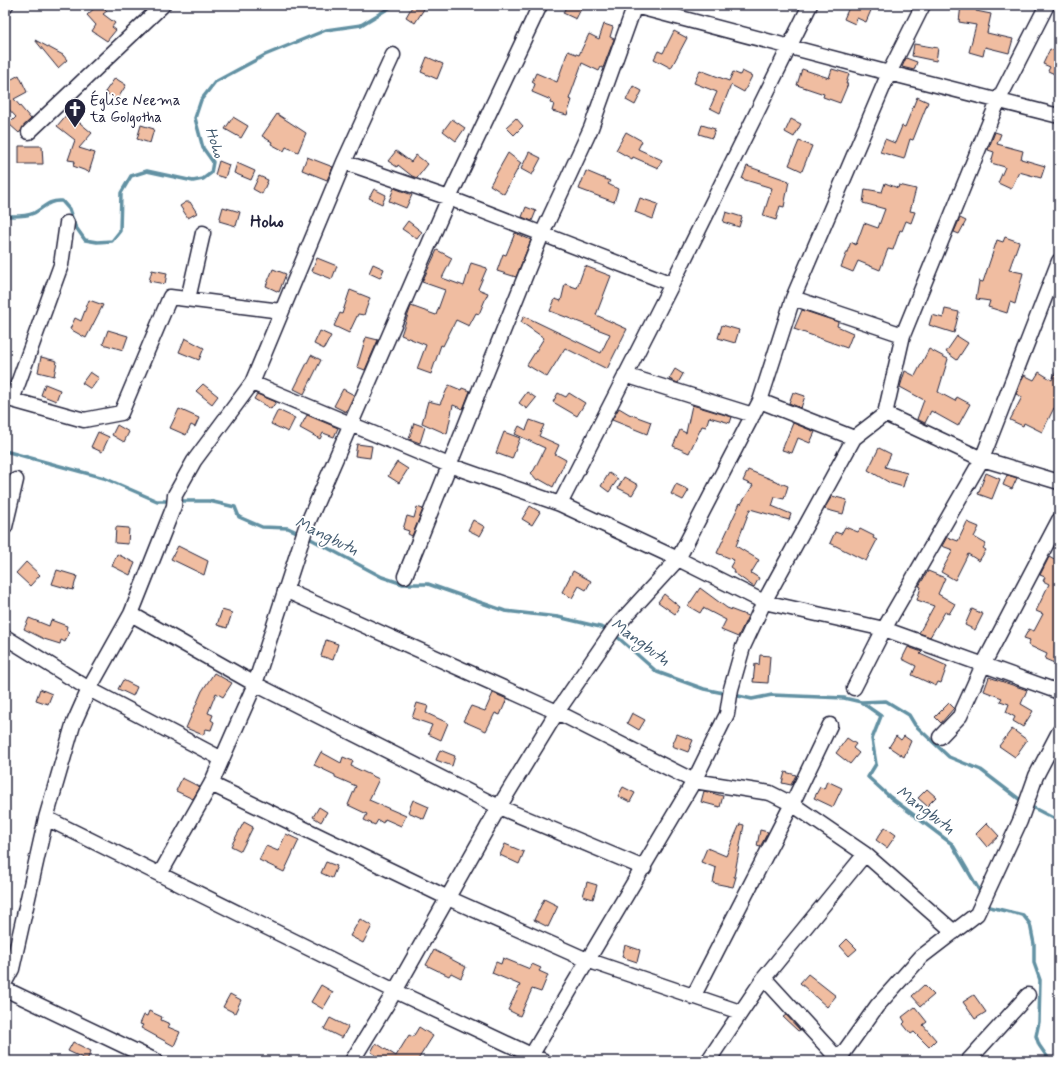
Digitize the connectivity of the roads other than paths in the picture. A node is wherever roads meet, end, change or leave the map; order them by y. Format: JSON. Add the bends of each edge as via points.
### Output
{"nodes":[{"id":1,"x":163,"y":5,"type":"edge"},
{"id":2,"x":540,"y":5,"type":"edge"},
{"id":3,"x":635,"y":5,"type":"edge"},
{"id":4,"x":810,"y":5,"type":"edge"},
{"id":5,"x":923,"y":5,"type":"edge"},
{"id":6,"x":1047,"y":5,"type":"edge"},
{"id":7,"x":790,"y":47,"type":"junction"},
{"id":8,"x":393,"y":55,"type":"dead end"},
{"id":9,"x":889,"y":73,"type":"junction"},
{"id":10,"x":999,"y":100,"type":"junction"},
{"id":11,"x":1059,"y":116,"type":"edge"},
{"id":12,"x":29,"y":132,"type":"dead end"},
{"id":13,"x":344,"y":162,"type":"junction"},
{"id":14,"x":449,"y":198,"type":"junction"},
{"id":15,"x":67,"y":223,"type":"dead end"},
{"id":16,"x":203,"y":233,"type":"dead end"},
{"id":17,"x":542,"y":234,"type":"junction"},
{"id":18,"x":1059,"y":261,"type":"edge"},
{"id":19,"x":672,"y":284,"type":"junction"},
{"id":20,"x":793,"y":298,"type":"junction"},
{"id":21,"x":188,"y":299,"type":"junction"},
{"id":22,"x":281,"y":311,"type":"junction"},
{"id":23,"x":903,"y":335,"type":"junction"},
{"id":24,"x":625,"y":375,"type":"junction"},
{"id":25,"x":252,"y":383,"type":"junction"},
{"id":26,"x":9,"y":399,"type":"edge"},
{"id":27,"x":760,"y":401,"type":"junction"},
{"id":28,"x":885,"y":414,"type":"junction"},
{"id":29,"x":753,"y":415,"type":"junction"},
{"id":30,"x":352,"y":424,"type":"junction"},
{"id":31,"x":854,"y":438,"type":"junction"},
{"id":32,"x":982,"y":459,"type":"junction"},
{"id":33,"x":449,"y":465,"type":"junction"},
{"id":34,"x":16,"y":480,"type":"dead end"},
{"id":35,"x":1059,"y":482,"type":"edge"},
{"id":36,"x":560,"y":504,"type":"junction"},
{"id":37,"x":1059,"y":520,"type":"edge"},
{"id":38,"x":5,"y":527,"type":"edge"},
{"id":39,"x":678,"y":559,"type":"junction"},
{"id":40,"x":405,"y":576,"type":"dead end"},
{"id":41,"x":285,"y":590,"type":"junction"},
{"id":42,"x":764,"y":602,"type":"junction"},
{"id":43,"x":131,"y":614,"type":"junction"},
{"id":44,"x":884,"y":629,"type":"junction"},
{"id":45,"x":5,"y":637,"type":"edge"},
{"id":46,"x":983,"y":665,"type":"junction"},
{"id":47,"x":255,"y":684,"type":"junction"},
{"id":48,"x":854,"y":688,"type":"dead end"},
{"id":49,"x":89,"y":689,"type":"junction"},
{"id":50,"x":1059,"y":692,"type":"edge"},
{"id":51,"x":557,"y":712,"type":"junction"},
{"id":52,"x":830,"y":725,"type":"dead end"},
{"id":53,"x":1059,"y":732,"type":"edge"},
{"id":54,"x":940,"y":737,"type":"dead end"},
{"id":55,"x":222,"y":759,"type":"junction"},
{"id":56,"x":694,"y":781,"type":"junction"},
{"id":57,"x":211,"y":784,"type":"junction"},
{"id":58,"x":792,"y":804,"type":"junction"},
{"id":59,"x":499,"y":807,"type":"junction"},
{"id":60,"x":46,"y":818,"type":"junction"},
{"id":61,"x":865,"y":854,"type":"junction"},
{"id":62,"x":644,"y":868,"type":"junction"},
{"id":63,"x":160,"y":874,"type":"junction"},
{"id":64,"x":448,"y":898,"type":"junction"},
{"id":65,"x":954,"y":932,"type":"junction"},
{"id":66,"x":587,"y":960,"type":"junction"},
{"id":67,"x":764,"y":978,"type":"junction"},
{"id":68,"x":5,"y":982,"type":"edge"},
{"id":69,"x":5,"y":989,"type":"edge"},
{"id":70,"x":395,"y":991,"type":"junction"},
{"id":71,"x":1028,"y":995,"type":"dead end"},
{"id":72,"x":694,"y":997,"type":"junction"},
{"id":73,"x":740,"y":1012,"type":"junction"},
{"id":74,"x":136,"y":1057,"type":"edge"},
{"id":75,"x":535,"y":1059,"type":"edge"},
{"id":76,"x":840,"y":1060,"type":"edge"},
{"id":77,"x":156,"y":1061,"type":"edge"},
{"id":78,"x":352,"y":1061,"type":"edge"},
{"id":79,"x":708,"y":1061,"type":"edge"},
{"id":80,"x":968,"y":1061,"type":"edge"}],
"edges":[{"from":1,"to":12,"type":"street"},
{"from":2,"to":14,"type":"street"},
{"from":3,"to":7,"type":"street"},
{"from":3,"to":17,"type":"street","via":[[591,128]]},
{"from":4,"to":7,"type":"street"},
{"from":5,"to":9,"type":"street"},
{"from":6,"to":10,"type":"street"},
{"from":7,"to":9,"type":"street"},
{"from":7,"to":19,"type":"street"},
{"from":8,"to":13,"type":"street"},
{"from":9,"to":10,"type":"street"},
{"from":9,"to":20,"type":"street"},
{"from":10,"to":11,"type":"street"},
{"from":10,"to":23,"type":"street"},
{"from":13,"to":14,"type":"street"},
{"from":13,"to":22,"type":"street"},
{"from":14,"to":17,"type":"street"},
{"from":14,"to":30,"type":"street"},
{"from":15,"to":26,"type":"street","via":[[61,265]]},
{"from":16,"to":21,"type":"street"},
{"from":17,"to":19,"type":"street"},
{"from":17,"to":33,"type":"street"},
{"from":18,"to":32,"type":"street"},
{"from":19,"to":24,"type":"street"},
{"from":20,"to":23,"type":"street"},
{"from":20,"to":27,"type":"street"},
{"from":21,"to":22,"type":"street"},
{"from":21,"to":26,"type":"street","via":[[170,297],[121,413],[84,420]]},
{"from":22,"to":25,"type":"street"},
{"from":23,"to":28,"type":"street"},
{"from":24,"to":29,"type":"street"},
{"from":24,"to":36,"type":"street"},
{"from":25,"to":30,"type":"street"},
{"from":25,"to":43,"type":"street","via":[[194,461],[175,500]]},
{"from":27,"to":29,"type":"street"},
{"from":27,"to":31,"type":"street"},
{"from":28,"to":31,"type":"street"},
{"from":28,"to":32,"type":"street"},
{"from":29,"to":39,"type":"street"},
{"from":30,"to":33,"type":"street"},
{"from":30,"to":41,"type":"street","via":[[306,527]]},
{"from":31,"to":42,"type":"street"},
{"from":32,"to":35,"type":"street"},
{"from":32,"to":44,"type":"street"},
{"from":33,"to":36,"type":"street"},
{"from":33,"to":40,"type":"street"},
{"from":34,"to":38,"type":"street"},
{"from":36,"to":39,"type":"street"},
{"from":37,"to":46,"type":"street"},
{"from":39,"to":42,"type":"street"},
{"from":39,"to":51,"type":"street","via":[[614,629]]},
{"from":41,"to":47,"type":"street"},
{"from":41,"to":51,"type":"street"},
{"from":42,"to":44,"type":"street"},
{"from":42,"to":56,"type":"street","via":[[743,647],[726,714]]},
{"from":43,"to":47,"type":"street"},
{"from":43,"to":49,"type":"street"},
{"from":44,"to":46,"type":"street"},
{"from":44,"to":48,"type":"street"},
{"from":45,"to":49,"type":"street"},
{"from":46,"to":50,"type":"street"},
{"from":46,"to":54,"type":"street","via":[[960,716]]},
{"from":47,"to":55,"type":"street"},
{"from":47,"to":59,"type":"street"},
{"from":49,"to":55,"type":"street"},
{"from":49,"to":60,"type":"street","via":[[73,725]]},
{"from":51,"to":56,"type":"street"},
{"from":51,"to":59,"type":"street"},
{"from":52,"to":58,"type":"street"},
{"from":53,"to":65,"type":"street","via":[[1036,776],[1020,821],[977,914]]},
{"from":55,"to":57,"type":"street"},
{"from":56,"to":58,"type":"street","via":[[770,793]]},
{"from":56,"to":62,"type":"street"},
{"from":57,"to":63,"type":"street"},
{"from":57,"to":64,"type":"street"},
{"from":58,"to":61,"type":"street"},
{"from":58,"to":72,"type":"street"},
{"from":59,"to":62,"type":"street"},
{"from":59,"to":64,"type":"street"},
{"from":60,"to":63,"type":"street"},
{"from":60,"to":68,"type":"street","via":[[12,969]]},
{"from":61,"to":65,"type":"street"},
{"from":61,"to":67,"type":"street"},
{"from":62,"to":66,"type":"street"},
{"from":63,"to":70,"type":"street"},
{"from":64,"to":66,"type":"street"},
{"from":64,"to":70,"type":"street"},
{"from":65,"to":76,"type":"street","via":[[921,957],[877,1006]]},
{"from":66,"to":72,"type":"street"},
{"from":66,"to":75,"type":"street"},
{"from":67,"to":73,"type":"street"},
{"from":67,"to":76,"type":"street"},
{"from":69,"to":74,"type":"street"},
{"from":70,"to":75,"type":"street"},
{"from":70,"to":78,"type":"street"},
{"from":71,"to":80,"type":"street"},
{"from":72,"to":73,"type":"street"},
{"from":73,"to":79,"type":"street"},
{"from":74,"to":77,"type":"street"}]}
